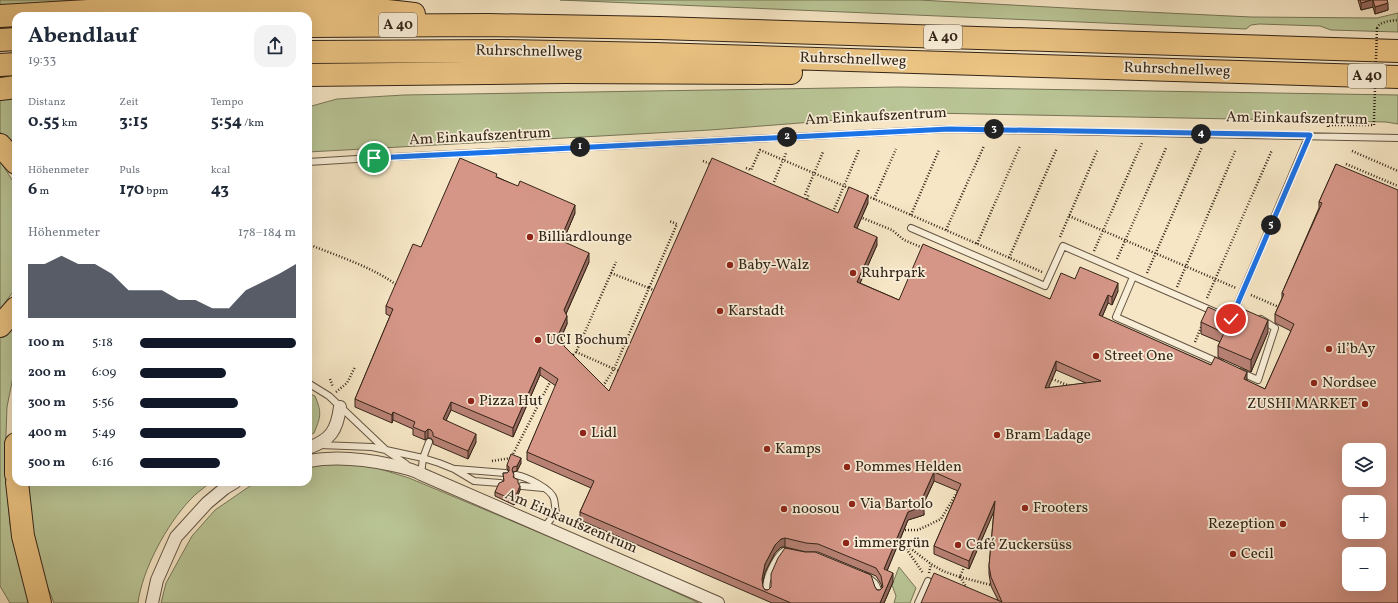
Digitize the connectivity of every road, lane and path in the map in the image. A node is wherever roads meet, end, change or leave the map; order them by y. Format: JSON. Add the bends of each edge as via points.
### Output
{"nodes":[{"id":1,"x":104,"y":0,"type":"edge"},
{"id":2,"x":188,"y":7,"type":"junction"},
{"id":3,"x":67,"y":12,"type":"edge"},
{"id":4,"x":12,"y":15,"type":"edge"},
{"id":5,"x":0,"y":16,"type":"edge"},
{"id":6,"x":1398,"y":20,"type":"edge"},
{"id":7,"x":488,"y":25,"type":"junction"},
{"id":8,"x":312,"y":26,"type":"edge"},
{"id":9,"x":12,"y":39,"type":"edge"},
{"id":10,"x":0,"y":40,"type":"edge"},
{"id":11,"x":1398,"y":51,"type":"edge"},
{"id":12,"x":312,"y":52,"type":"edge"},
{"id":13,"x":951,"y":63,"type":"junction"},
{"id":14,"x":12,"y":64,"type":"edge"},
{"id":15,"x":0,"y":65,"type":"edge"},
{"id":16,"x":390,"y":73,"type":"junction"},
{"id":17,"x":312,"y":75,"type":"edge"},
{"id":18,"x":1398,"y":77,"type":"edge"},
{"id":19,"x":312,"y":86,"type":"edge"},
{"id":20,"x":12,"y":87,"type":"edge"},
{"id":21,"x":0,"y":88,"type":"edge"},
{"id":22,"x":1374,"y":119,"type":"dead end"},
{"id":23,"x":1310,"y":135,"type":"junction"},
{"id":24,"x":1398,"y":138,"type":"edge"},
{"id":25,"x":1142,"y":143,"type":"dead end"},
{"id":26,"x":0,"y":145,"type":"edge"},
{"id":27,"x":984,"y":146,"type":"dead end"},
{"id":28,"x":1020,"y":146,"type":"dead end"},
{"id":29,"x":1202,"y":147,"type":"dead end"},
{"id":30,"x":1057,"y":148,"type":"dead end"},
{"id":31,"x":1166,"y":148,"type":"dead end"},
{"id":32,"x":896,"y":149,"type":"dead end"},
{"id":33,"x":1098,"y":149,"type":"dead end"},
{"id":34,"x":1236,"y":149,"type":"dead end"},
{"id":35,"x":859,"y":150,"type":"dead end"},
{"id":36,"x":939,"y":150,"type":"dead end"},
{"id":37,"x":1272,"y":150,"type":"dead end"},
{"id":38,"x":1352,"y":151,"type":"dead end"},
{"id":39,"x":823,"y":152,"type":"dead end"},
{"id":40,"x":786,"y":153,"type":"dead end"},
{"id":41,"x":12,"y":158,"type":"edge"},
{"id":42,"x":783,"y":160,"type":"junction"},
{"id":43,"x":703,"y":161,"type":"dead end"},
{"id":44,"x":312,"y":162,"type":"edge"},
{"id":45,"x":1346,"y":164,"type":"dead end"},
{"id":46,"x":718,"y":167,"type":"edge"},
{"id":47,"x":746,"y":168,"type":"dead end"},
{"id":48,"x":1398,"y":170,"type":"edge"},
{"id":49,"x":814,"y":173,"type":"junction"},
{"id":50,"x":774,"y":182,"type":"dead end"},
{"id":51,"x":844,"y":186,"type":"junction"},
{"id":52,"x":1398,"y":186,"type":"edge"},
{"id":53,"x":855,"y":191,"type":"edge"},
{"id":54,"x":805,"y":194,"type":"dead end"},
{"id":55,"x":809,"y":194,"type":"dead end"},
{"id":56,"x":861,"y":194,"type":"edge"},
{"id":57,"x":874,"y":199,"type":"junction"},
{"id":58,"x":812,"y":205,"type":"edge"},
{"id":59,"x":836,"y":215,"type":"edge"},
{"id":60,"x":910,"y":215,"type":"junction"},
{"id":61,"x":857,"y":216,"type":"edge"},
{"id":62,"x":1069,"y":216,"type":"junction"},
{"id":63,"x":669,"y":221,"type":"dead end"},
{"id":64,"x":911,"y":228,"type":"dead end"},
{"id":65,"x":946,"y":230,"type":"junction"},
{"id":66,"x":1103,"y":231,"type":"junction"},
{"id":67,"x":1060,"y":237,"type":"dead end"},
{"id":68,"x":1126,"y":241,"type":"junction"},
{"id":69,"x":977,"y":244,"type":"junction"},
{"id":70,"x":312,"y":246,"type":"edge"},
{"id":71,"x":928,"y":250,"type":"edge"},
{"id":72,"x":1094,"y":252,"type":"dead end"},
{"id":73,"x":1156,"y":254,"type":"junction"},
{"id":74,"x":1009,"y":258,"type":"junction"},
{"id":75,"x":616,"y":262,"type":"dead end"},
{"id":76,"x":1117,"y":262,"type":"dead end"},
{"id":77,"x":1186,"y":266,"type":"junction"},
{"id":78,"x":611,"y":273,"type":"junction"},
{"id":79,"x":1050,"y":275,"type":"junction"},
{"id":80,"x":1146,"y":275,"type":"dead end"},
{"id":81,"x":1133,"y":277,"type":"junction"},
{"id":82,"x":1215,"y":279,"type":"junction"},
{"id":83,"x":398,"y":286,"type":"edge"},
{"id":84,"x":649,"y":288,"type":"junction"},
{"id":85,"x":1176,"y":288,"type":"dead end"},
{"id":86,"x":1243,"y":291,"type":"junction"},
{"id":87,"x":657,"y":292,"type":"edge"},
{"id":88,"x":1206,"y":300,"type":"dead end"},
{"id":89,"x":1237,"y":305,"type":"junction"},
{"id":90,"x":1281,"y":308,"type":"edge"},
{"id":91,"x":1243,"y":309,"type":"edge"},
{"id":92,"x":12,"y":312,"type":"edge"},
{"id":93,"x":1223,"y":315,"type":"edge"},
{"id":94,"x":1256,"y":317,"type":"edge"},
{"id":95,"x":1231,"y":319,"type":"edge"},
{"id":96,"x":1203,"y":324,"type":"edge"},
{"id":97,"x":0,"y":326,"type":"edge"},
{"id":98,"x":1191,"y":350,"type":"junction"},
{"id":99,"x":576,"y":352,"type":"junction"},
{"id":100,"x":568,"y":359,"type":"edge"},
{"id":101,"x":1224,"y":365,"type":"edge"},
{"id":102,"x":355,"y":367,"type":"dead end"},
{"id":103,"x":1231,"y":368,"type":"edge"},
{"id":104,"x":614,"y":369,"type":"junction"},
{"id":105,"x":621,"y":372,"type":"edge"},
{"id":106,"x":330,"y":378,"type":"dead end"},
{"id":107,"x":1052,"y":378,"type":"edge"},
{"id":108,"x":550,"y":382,"type":"edge"},
{"id":109,"x":312,"y":385,"type":"edge"},
{"id":110,"x":603,"y":386,"type":"edge"},
{"id":111,"x":1074,"y":388,"type":"edge"},
{"id":112,"x":338,"y":390,"type":"junction"},
{"id":113,"x":344,"y":395,"type":"dead end"},
{"id":114,"x":330,"y":396,"type":"junction"},
{"id":115,"x":340,"y":407,"type":"junction"},
{"id":116,"x":330,"y":441,"type":"junction"},
{"id":117,"x":429,"y":442,"type":"dead end"},
{"id":118,"x":312,"y":446,"type":"edge"},
{"id":119,"x":387,"y":451,"type":"junction"},
{"id":120,"x":332,"y":458,"type":"junction"},
{"id":121,"x":423,"y":458,"type":"junction"},
{"id":122,"x":312,"y":460,"type":"edge"},
{"id":123,"x":489,"y":462,"type":"dead end"},
{"id":124,"x":454,"y":469,"type":"junction"},
{"id":125,"x":417,"y":472,"type":"junction"},
{"id":126,"x":505,"y":473,"type":"edge"},
{"id":127,"x":516,"y":475,"type":"dead end"},
{"id":128,"x":500,"y":484,"type":"edge"},
{"id":129,"x":17,"y":486,"type":"edge"},
{"id":130,"x":228,"y":486,"type":"edge"},
{"id":131,"x":522,"y":486,"type":"dead end"},
{"id":132,"x":545,"y":488,"type":"junction"},
{"id":133,"x":958,"y":491,"type":"edge"},
{"id":134,"x":544,"y":528,"type":"junction"},
{"id":135,"x":898,"y":530,"type":"edge"},
{"id":136,"x":895,"y":537,"type":"edge"},
{"id":137,"x":902,"y":542,"type":"junction"},
{"id":138,"x":794,"y":553,"type":"edge"},
{"id":139,"x":931,"y":564,"type":"junction"},
{"id":140,"x":964,"y":567,"type":"edge"},
{"id":141,"x":862,"y":575,"type":"edge"},
{"id":142,"x":960,"y":577,"type":"junction"},
{"id":143,"x":928,"y":581,"type":"junction"},
{"id":144,"x":991,"y":586,"type":"edge"},
{"id":145,"x":971,"y":593,"type":"edge"},
{"id":146,"x":766,"y":594,"type":"edge"},
{"id":147,"x":879,"y":594,"type":"edge"},
{"id":148,"x":40,"y":603,"type":"edge"},
{"id":149,"x":152,"y":603,"type":"edge"},
{"id":150,"x":718,"y":603,"type":"edge"},
{"id":151,"x":918,"y":603,"type":"edge"}],
"edges":[{"from":1,"to":2,"type":"highway"},
{"from":2,"to":3,"type":"highway"},
{"from":2,"to":7,"type":"highway","via":[[391,10]]},
{"from":4,"to":5,"type":"highway"},
{"from":6,"to":22,"type":"path","bridge":true,"via":[[1382,23],[1377,28]]},
{"from":7,"to":8,"type":"highway","name":"Ruhrschnellweg","number":"A 40"},
{"from":7,"to":11,"type":"highway","name":"Ruhrschnellweg","number":"A 40","via":[[667,28]]},
{"from":9,"to":10,"type":"highway"},
{"from":12,"to":13,"type":"highway","name":"Ruhrschnellweg","number":"A 40","via":[[505,51]]},
{"from":13,"to":16,"type":"highway","via":[[792,73]]},
{"from":13,"to":18,"type":"highway","name":"Ruhrschnellweg","number":"A 40"},
{"from":14,"to":15,"type":"highway"},
{"from":16,"to":17,"type":"highway"},
{"from":16,"to":19,"type":"highway","via":[[346,78]]},
{"from":20,"to":21,"type":"highway"},
{"from":23,"to":24,"type":"lane","name":"Am Einkaufszentrum"},
{"from":23,"to":44,"type":"lane","name":"Am Einkaufszentrum","via":[[949,129]]},
{"from":23,"to":86,"type":"lane"},
{"from":25,"to":66,"type":"path"},
{"from":26,"to":41,"type":"highway"},
{"from":27,"to":65,"type":"path"},
{"from":28,"to":69,"type":"path"},
{"from":29,"to":73,"type":"path"},
{"from":30,"to":74,"type":"path"},
{"from":31,"to":68,"type":"path"},
{"from":32,"to":57,"type":"path"},
{"from":33,"to":62,"type":"path"},
{"from":34,"to":77,"type":"path"},
{"from":35,"to":51,"type":"path"},
{"from":36,"to":60,"type":"path"},
{"from":37,"to":82,"type":"path"},
{"from":38,"to":48,"type":"path"},
{"from":39,"to":49,"type":"path"},
{"from":40,"to":42,"type":"path"},
{"from":42,"to":47,"type":"path","via":[[760,150],[751,170]]},
{"from":42,"to":49,"type":"path"},
{"from":42,"to":50,"type":"path"},
{"from":43,"to":46,"type":"path"},
{"from":45,"to":52,"type":"path"},
{"from":49,"to":51,"type":"path"},
{"from":49,"to":54,"type":"path"},
{"from":51,"to":53,"type":"path"},
{"from":51,"to":59,"type":"path","via":[[832,214]]},
{"from":55,"to":58,"type":"path","via":[[806,203]]},
{"from":56,"to":57,"type":"path"},
{"from":57,"to":60,"type":"path"},
{"from":60,"to":65,"type":"path"},
{"from":61,"to":71,"type":"path","via":[[892,230],[904,240]]},
{"from":62,"to":66,"type":"path"},
{"from":62,"to":67,"type":"path"},
{"from":63,"to":84,"type":"path","via":[[677,224]]},
{"from":64,"to":79,"type":"lane","via":[[1045,286]]},
{"from":65,"to":69,"type":"path"},
{"from":66,"to":68,"type":"path"},
{"from":66,"to":72,"type":"path"},
{"from":68,"to":73,"type":"path"},
{"from":68,"to":76,"type":"path"},
{"from":69,"to":74,"type":"path"},
{"from":70,"to":83,"type":"path","via":[[390,280]]},
{"from":73,"to":77,"type":"path"},
{"from":73,"to":80,"type":"path"},
{"from":74,"to":79,"type":"path"},
{"from":75,"to":78,"type":"path"},
{"from":77,"to":82,"type":"path"},
{"from":77,"to":85,"type":"path"},
{"from":78,"to":84,"type":"path"},
{"from":78,"to":99,"type":"path"},
{"from":79,"to":81,"type":"lane","via":[[1063,246]]},
{"from":81,"to":93,"type":"lane"},
{"from":81,"to":98,"type":"lane","via":[[1116,318]]},
{"from":82,"to":86,"type":"path"},
{"from":82,"to":88,"type":"path"},
{"from":84,"to":87,"type":"path"},
{"from":84,"to":104,"type":"path"},
{"from":86,"to":89,"type":"lane"},
{"from":86,"to":90,"type":"path"},
{"from":89,"to":91,"type":"lane"},
{"from":89,"to":95,"type":"lane"},
{"from":92,"to":97,"type":"highway"},
{"from":94,"to":103,"type":"lane","via":[[1275,328],[1258,380]]},
{"from":96,"to":98,"type":"path"},
{"from":98,"to":101,"type":"lane"},
{"from":99,"to":100,"type":"path"},
{"from":99,"to":104,"type":"path"},
{"from":102,"to":112,"type":"path","via":[[347,383]]},
{"from":104,"to":105,"type":"path"},
{"from":104,"to":110,"type":"path"},
{"from":106,"to":112,"type":"path","via":[[332,387]]},
{"from":107,"to":111,"type":"path"},
{"from":108,"to":123,"type":"path","via":[[511,458]]},
{"from":109,"to":114,"type":"lane","name":"Am Einkaufszentrum"},
{"from":112,"to":113,"type":"path"},
{"from":112,"to":114,"type":"path"},
{"from":114,"to":115,"type":"lane","name":"Am Einkaufszentrum"},
{"from":115,"to":116,"type":"street"},
{"from":115,"to":119,"type":"lane","name":"Am Einkaufszentrum"},
{"from":116,"to":118,"type":"street"},
{"from":116,"to":119,"type":"lane"},
{"from":116,"to":120,"type":"lane"},
{"from":117,"to":121,"type":"lane"},
{"from":119,"to":121,"type":"lane"},
{"from":119,"to":125,"type":"lane","name":"Am Einkaufszentrum"},
{"from":120,"to":122,"type":"street","name":"Am Einkaufszentrum"},
{"from":120,"to":125,"type":"street","name":"Am Einkaufszentrum","via":[[370,460]]},
{"from":121,"to":124,"type":"lane"},
{"from":121,"to":125,"type":"lane"},
{"from":124,"to":126,"type":"lane"},
{"from":124,"to":128,"type":"lane","via":[[474,481]]},
{"from":125,"to":134,"type":"street","name":"Am Einkaufszentrum"},
{"from":127,"to":132,"type":"lane"},
{"from":129,"to":148,"type":"highway","via":[[24,542]]},
{"from":130,"to":149,"type":"street","via":[[207,503],[176,537],[157,580]]},
{"from":131,"to":132,"type":"lane"},
{"from":132,"to":134,"type":"lane","via":[[554,497],[556,512]]},
{"from":133,"to":135,"type":"path","via":[[941,519],[918,530]]},
{"from":134,"to":150,"type":"street","name":"Am Einkaufszentrum"},
{"from":136,"to":137,"type":"path"},
{"from":137,"to":139,"type":"path"},
{"from":137,"to":143,"type":"path"},
{"from":138,"to":146,"type":"lane","via":[[779,553],[766,582]]},
{"from":139,"to":142,"type":"path","via":[[943,572]]},
{"from":139,"to":143,"type":"path"},
{"from":140,"to":142,"type":"path"},
{"from":141,"to":147,"type":"lane","via":[[874,580]]},
{"from":142,"to":144,"type":"path"},
{"from":142,"to":145,"type":"path"},
{"from":143,"to":151,"type":"lane"}]}
